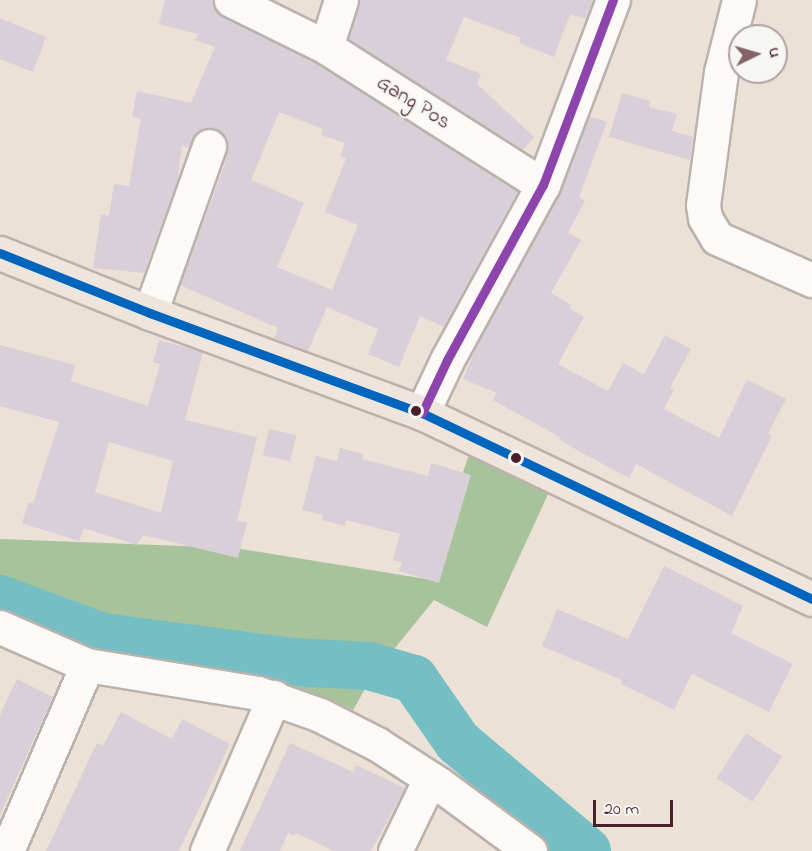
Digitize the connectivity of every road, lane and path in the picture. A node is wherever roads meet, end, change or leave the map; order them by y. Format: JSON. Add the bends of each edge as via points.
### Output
{"nodes":[{"id":1,"x":231,"y":0,"type":"edge"},
{"id":2,"x":341,"y":0,"type":"edge"},
{"id":3,"x":612,"y":0,"type":"edge"},
{"id":4,"x":738,"y":0,"type":"edge"},
{"id":5,"x":326,"y":47,"type":"junction"},
{"id":6,"x":209,"y":146,"type":"dead end"},
{"id":7,"x":543,"y":185,"type":"junction"},
{"id":8,"x":0,"y":253,"type":"edge"},
{"id":9,"x":812,"y":280,"type":"edge"},
{"id":10,"x":150,"y":313,"type":"junction"},
{"id":11,"x":422,"y":412,"type":"junction"},
{"id":12,"x":812,"y":598,"type":"edge"},
{"id":13,"x":0,"y":627,"type":"edge"},
{"id":14,"x":87,"y":665,"type":"junction"},
{"id":15,"x":274,"y":697,"type":"junction"},
{"id":16,"x":430,"y":779,"type":"junction"},
{"id":17,"x":524,"y":849,"type":"edge"},
{"id":18,"x":7,"y":851,"type":"edge"},
{"id":19,"x":207,"y":851,"type":"edge"},
{"id":20,"x":395,"y":851,"type":"edge"}],
"edges":[{"from":1,"to":5,"type":"street","name":"Gang Pos"},
{"from":2,"to":5,"type":"street"},
{"from":3,"to":7,"type":"street"},
{"from":4,"to":9,"type":"street","via":[[721,72],[703,205],[705,218],[717,238]]},
{"from":5,"to":7,"type":"street","name":"Gang Pos"},
{"from":6,"to":10,"type":"street"},
{"from":7,"to":11,"type":"street"},
{"from":8,"to":10,"type":"main road"},
{"from":10,"to":11,"type":"main road"},
{"from":11,"to":12,"type":"main road"},
{"from":13,"to":14,"type":"street"},
{"from":14,"to":15,"type":"street"},
{"from":14,"to":18,"type":"street"},
{"from":15,"to":16,"type":"street","via":[[358,734]]},
{"from":15,"to":19,"type":"street"},
{"from":16,"to":17,"type":"street"},
{"from":16,"to":20,"type":"street"}]}
